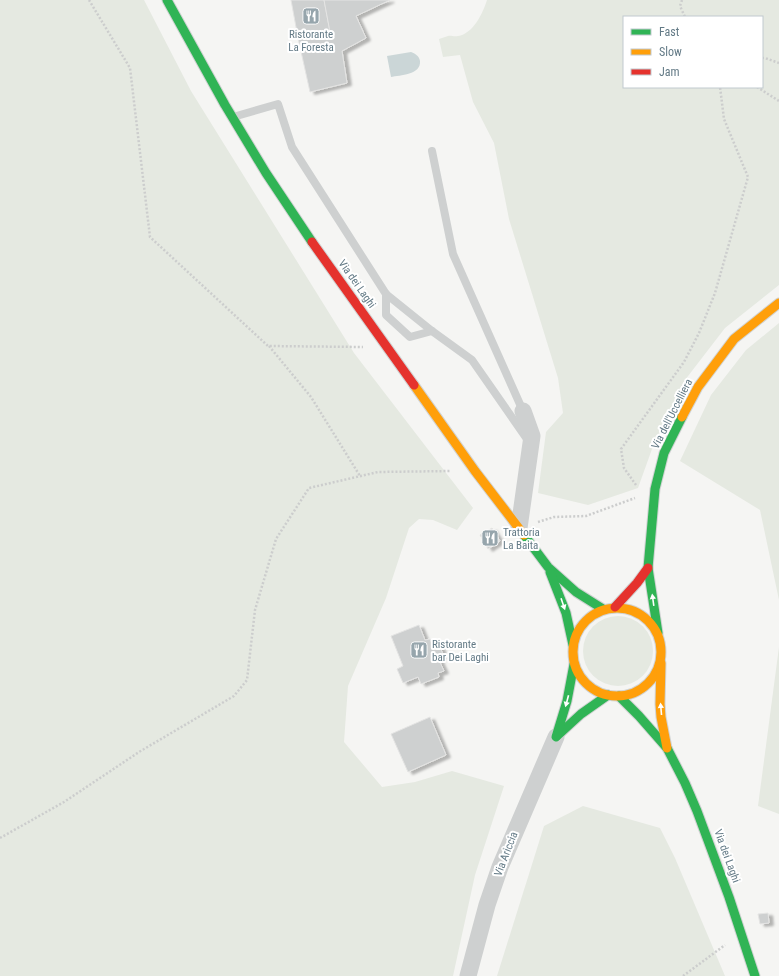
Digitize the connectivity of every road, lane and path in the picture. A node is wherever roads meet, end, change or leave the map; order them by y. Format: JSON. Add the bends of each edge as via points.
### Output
{"nodes":[{"id":1,"x":89,"y":0,"type":"edge"},
{"id":2,"x":167,"y":0,"type":"edge"},
{"id":3,"x":682,"y":0,"type":"edge"},
{"id":4,"x":685,"y":16,"type":"edge"},
{"id":5,"x":763,"y":58,"type":"edge"},
{"id":6,"x":779,"y":63,"type":"edge"},
{"id":7,"x":720,"y":88,"type":"edge"},
{"id":8,"x":759,"y":88,"type":"edge"},
{"id":9,"x":779,"y":100,"type":"edge"},
{"id":10,"x":232,"y":117,"type":"junction"},
{"id":11,"x":432,"y":151,"type":"dead end"},
{"id":12,"x":386,"y":294,"type":"junction"},
{"id":13,"x":779,"y":303,"type":"edge"},
{"id":14,"x":432,"y":331,"type":"junction"},
{"id":15,"x":268,"y":346,"type":"junction"},
{"id":16,"x":388,"y":347,"type":"junction"},
{"id":17,"x":523,"y":411,"type":"joint"},
{"id":18,"x":532,"y":446,"type":"junction"},
{"id":19,"x":475,"y":471,"type":"junction"},
{"id":20,"x":360,"y":476,"type":"junction"},
{"id":21,"x":655,"y":489,"type":"junction"},
{"id":22,"x":519,"y":528,"type":"junction"},
{"id":23,"x":548,"y":567,"type":"junction"},
{"id":24,"x":648,"y":568,"type":"junction"},
{"id":25,"x":615,"y":607,"type":"junction"},
{"id":26,"x":603,"y":609,"type":"junction"},
{"id":27,"x":658,"y":633,"type":"junction"},
{"id":28,"x":573,"y":645,"type":"junction"},
{"id":29,"x":661,"y":662,"type":"junction"},
{"id":30,"x":574,"y":664,"type":"junction"},
{"id":31,"x":608,"y":695,"type":"junction"},
{"id":32,"x":620,"y":696,"type":"junction"},
{"id":33,"x":556,"y":737,"type":"junction"},
{"id":34,"x":667,"y":748,"type":"junction"},
{"id":35,"x":0,"y":838,"type":"edge"},
{"id":36,"x":741,"y":932,"type":"junction"},
{"id":37,"x":468,"y":976,"type":"edge"},
{"id":38,"x":683,"y":976,"type":"edge"},
{"id":39,"x":755,"y":976,"type":"edge"}],
"edges":[{"from":1,"to":15,"type":"path","via":[[130,68],[150,237]]},
{"from":2,"to":10,"type":"main road","name":"Via dei Laghi"},
{"from":3,"to":4,"type":"path","via":[[680,6]]},
{"from":5,"to":6,"type":"path"},
{"from":7,"to":21,"type":"path","via":[[724,119],[748,177],[715,293],[699,333],[684,362],[621,449],[624,468],[638,488]]},
{"from":8,"to":9,"type":"path"},
{"from":10,"to":12,"type":"lane","via":[[278,104],[292,147]]},
{"from":10,"to":16,"type":"main road","name":"Via dei Laghi","via":[[287,204]]},
{"from":11,"to":17,"type":"lane","via":[[453,254]]},
{"from":12,"to":14,"type":"lane"},
{"from":12,"to":14,"type":"lane","via":[[386,314],[410,337]]},
{"from":13,"to":21,"type":"main road","name":"Via dell'Uccelliera","via":[[734,339],[698,387],[664,454]]},
{"from":14,"to":18,"type":"lane","via":[[472,360]]},
{"from":15,"to":16,"type":"path"},
{"from":15,"to":20,"type":"path","via":[[310,397]]},
{"from":16,"to":19,"type":"main road","name":"Via dei Laghi"},
{"from":17,"to":18,"type":"street","via":[[532,436]]},
{"from":18,"to":22,"type":"street"},
{"from":19,"to":20,"type":"path","via":[[378,472]]},
{"from":19,"to":22,"type":"main road","name":"Via dei Laghi"},
{"from":20,"to":35,"type":"path","via":[[309,488],[276,539],[255,610],[247,680],[234,696],[139,752],[64,802]]},
{"from":21,"to":22,"type":"path","via":[[586,516],[554,517]]},
{"from":21,"to":24,"type":"main road","name":"Via dell'Uccelliera"},
{"from":22,"to":23,"type":"main road","name":"Via dei Laghi"},
{"from":23,"to":26,"type":"main road","name":"Via dei Laghi","via":[[576,592]]},
{"from":23,"to":28,"type":"main road","name":"Via dei Laghi","one_way":true,"via":[[566,613]]},
{"from":24,"to":25,"type":"main road"},
{"from":27,"to":24,"type":"main road","name":"Via dell'Uccelliera","one_way":true},
{"from":25,"to":26,"type":"main road"},
{"from":25,"to":27,"type":"main road","via":[[628,608],[640,613]]},
{"from":26,"to":28,"type":"main road","via":[[583,623],[576,633]]},
{"from":27,"to":29,"type":"main road","via":[[662,647]]},
{"from":28,"to":30,"type":"main road"},
{"from":29,"to":32,"type":"main road","via":[[646,686],[631,694]]},
{"from":34,"to":29,"type":"main road","name":"Via dei Laghi","one_way":true,"via":[[660,704]]},
{"from":30,"to":31,"type":"main road","via":[[582,680],[598,692]]},
{"from":30,"to":33,"type":"main road","name":"Via Ariccia","one_way":true,"via":[[568,697]]},
{"from":31,"to":32,"type":"main road"},
{"from":31,"to":33,"type":"main road","name":"Via Ariccia","via":[[586,710]]},
{"from":32,"to":34,"type":"main road","name":"Via dei Laghi"},
{"from":33,"to":37,"type":"street","name":"Via Ariccia","via":[[500,867]]},
{"from":34,"to":36,"type":"main road","name":"Via dei Laghi","via":[[697,811]]},
{"from":36,"to":38,"type":"path"},
{"from":36,"to":39,"type":"main road","name":"Via dei Laghi"}]}
